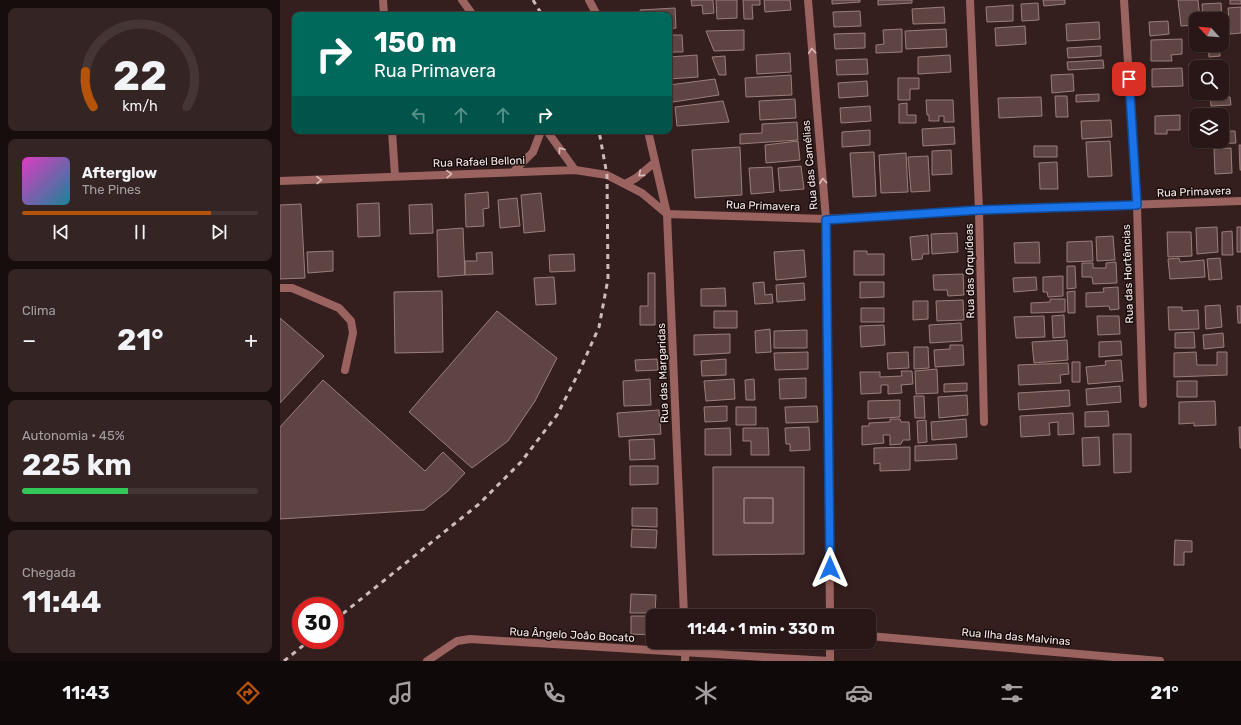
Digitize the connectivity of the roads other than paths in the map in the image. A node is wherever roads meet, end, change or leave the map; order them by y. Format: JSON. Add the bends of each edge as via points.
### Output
{"nodes":[{"id":1,"x":383,"y":0,"type":"edge"},
{"id":2,"x":462,"y":0,"type":"edge"},
{"id":3,"x":588,"y":0,"type":"edge"},
{"id":4,"x":808,"y":0,"type":"edge"},
{"id":5,"x":970,"y":0,"type":"edge"},
{"id":6,"x":1124,"y":0,"type":"edge"},
{"id":7,"x":384,"y":12,"type":"edge"},
{"id":8,"x":471,"y":12,"type":"edge"},
{"id":9,"x":595,"y":12,"type":"edge"},
{"id":10,"x":392,"y":134,"type":"edge"},
{"id":11,"x":540,"y":134,"type":"edge"},
{"id":12,"x":549,"y":134,"type":"edge"},
{"id":13,"x":649,"y":134,"type":"edge"},
{"id":14,"x":654,"y":162,"type":"junction"},
{"id":15,"x":575,"y":170,"type":"junction"},
{"id":16,"x":513,"y":172,"type":"junction"},
{"id":17,"x":395,"y":176,"type":"junction"},
{"id":18,"x":280,"y":181,"type":"edge"},
{"id":19,"x":626,"y":184,"type":"junction"},
{"id":20,"x":1241,"y":201,"type":"edge"},
{"id":21,"x":1137,"y":205,"type":"junction"},
{"id":22,"x":979,"y":210,"type":"junction"},
{"id":23,"x":668,"y":214,"type":"junction"},
{"id":24,"x":826,"y":220,"type":"junction"},
{"id":25,"x":280,"y":288,"type":"edge"},
{"id":26,"x":345,"y":370,"type":"dead end"},
{"id":27,"x":1143,"y":404,"type":"dead end"},
{"id":28,"x":984,"y":422,"type":"dead end"},
{"id":29,"x":684,"y":609,"type":"edge"},
{"id":30,"x":830,"y":609,"type":"edge"},
{"id":31,"x":876,"y":637,"type":"edge"},
{"id":32,"x":830,"y":649,"type":"edge"},
{"id":33,"x":686,"y":657,"type":"edge"},
{"id":34,"x":427,"y":661,"type":"edge"},
{"id":35,"x":829,"y":661,"type":"edge"},
{"id":36,"x":1160,"y":661,"type":"edge"}],
"edges":[{"from":1,"to":7,"type":"street"},
{"from":2,"to":8,"type":"street"},
{"from":3,"to":9,"type":"street"},
{"from":24,"to":4,"type":"street","name":"Rua das Camélias","one_way":true},
{"from":5,"to":22,"type":"street","name":"Rua das Orquídeas"},
{"from":6,"to":21,"type":"street","name":"Rua das Hortências"},
{"from":10,"to":17,"type":"street"},
{"from":11,"to":16,"type":"street","via":[[533,152]]},
{"from":15,"to":12,"type":"street","one_way":true},
{"from":13,"to":14,"type":"street","name":"Rua das Margaridas"},
{"from":14,"to":19,"type":"street","one_way":true},
{"from":14,"to":23,"type":"street","name":"Rua das Margaridas"},
{"from":15,"to":16,"type":"street","name":"Rua Rafael Belloni"},
{"from":15,"to":19,"type":"street","name":"Rua Rafael Belloni","via":[[607,175]]},
{"from":17,"to":16,"type":"street","name":"Rua Rafael Belloni","one_way":true},
{"from":18,"to":17,"type":"street","name":"Rua Rafael Belloni","one_way":true},
{"from":19,"to":23,"type":"street","name":"Rua Rafael Belloni"},
{"from":20,"to":21,"type":"street","name":"Rua Primavera"},
{"from":21,"to":22,"type":"street","name":"Rua Primavera"},
{"from":21,"to":27,"type":"street","name":"Rua das Hortências"},
{"from":22,"to":24,"type":"street","name":"Rua Primavera"},
{"from":22,"to":28,"type":"street","name":"Rua das Orquídeas"},
{"from":23,"to":24,"type":"street","name":"Rua Primavera"},
{"from":23,"to":29,"type":"street","name":"Rua das Margaridas"},
{"from":24,"to":30,"type":"street","name":"Rua das Camélias"},
{"from":25,"to":26,"type":"street","via":[[292,288],[339,308],[351,321],[353,333]]},
{"from":31,"to":36,"type":"street","name":"Rua Ilha das Malvinas"},
{"from":32,"to":35,"type":"street"},
{"from":33,"to":34,"type":"street","name":"Rua Ângelo João Bocato","via":[[470,640],[457,641]]},
{"from":33,"to":35,"type":"street","name":"Rua Ângelo João Bocato"}]}
